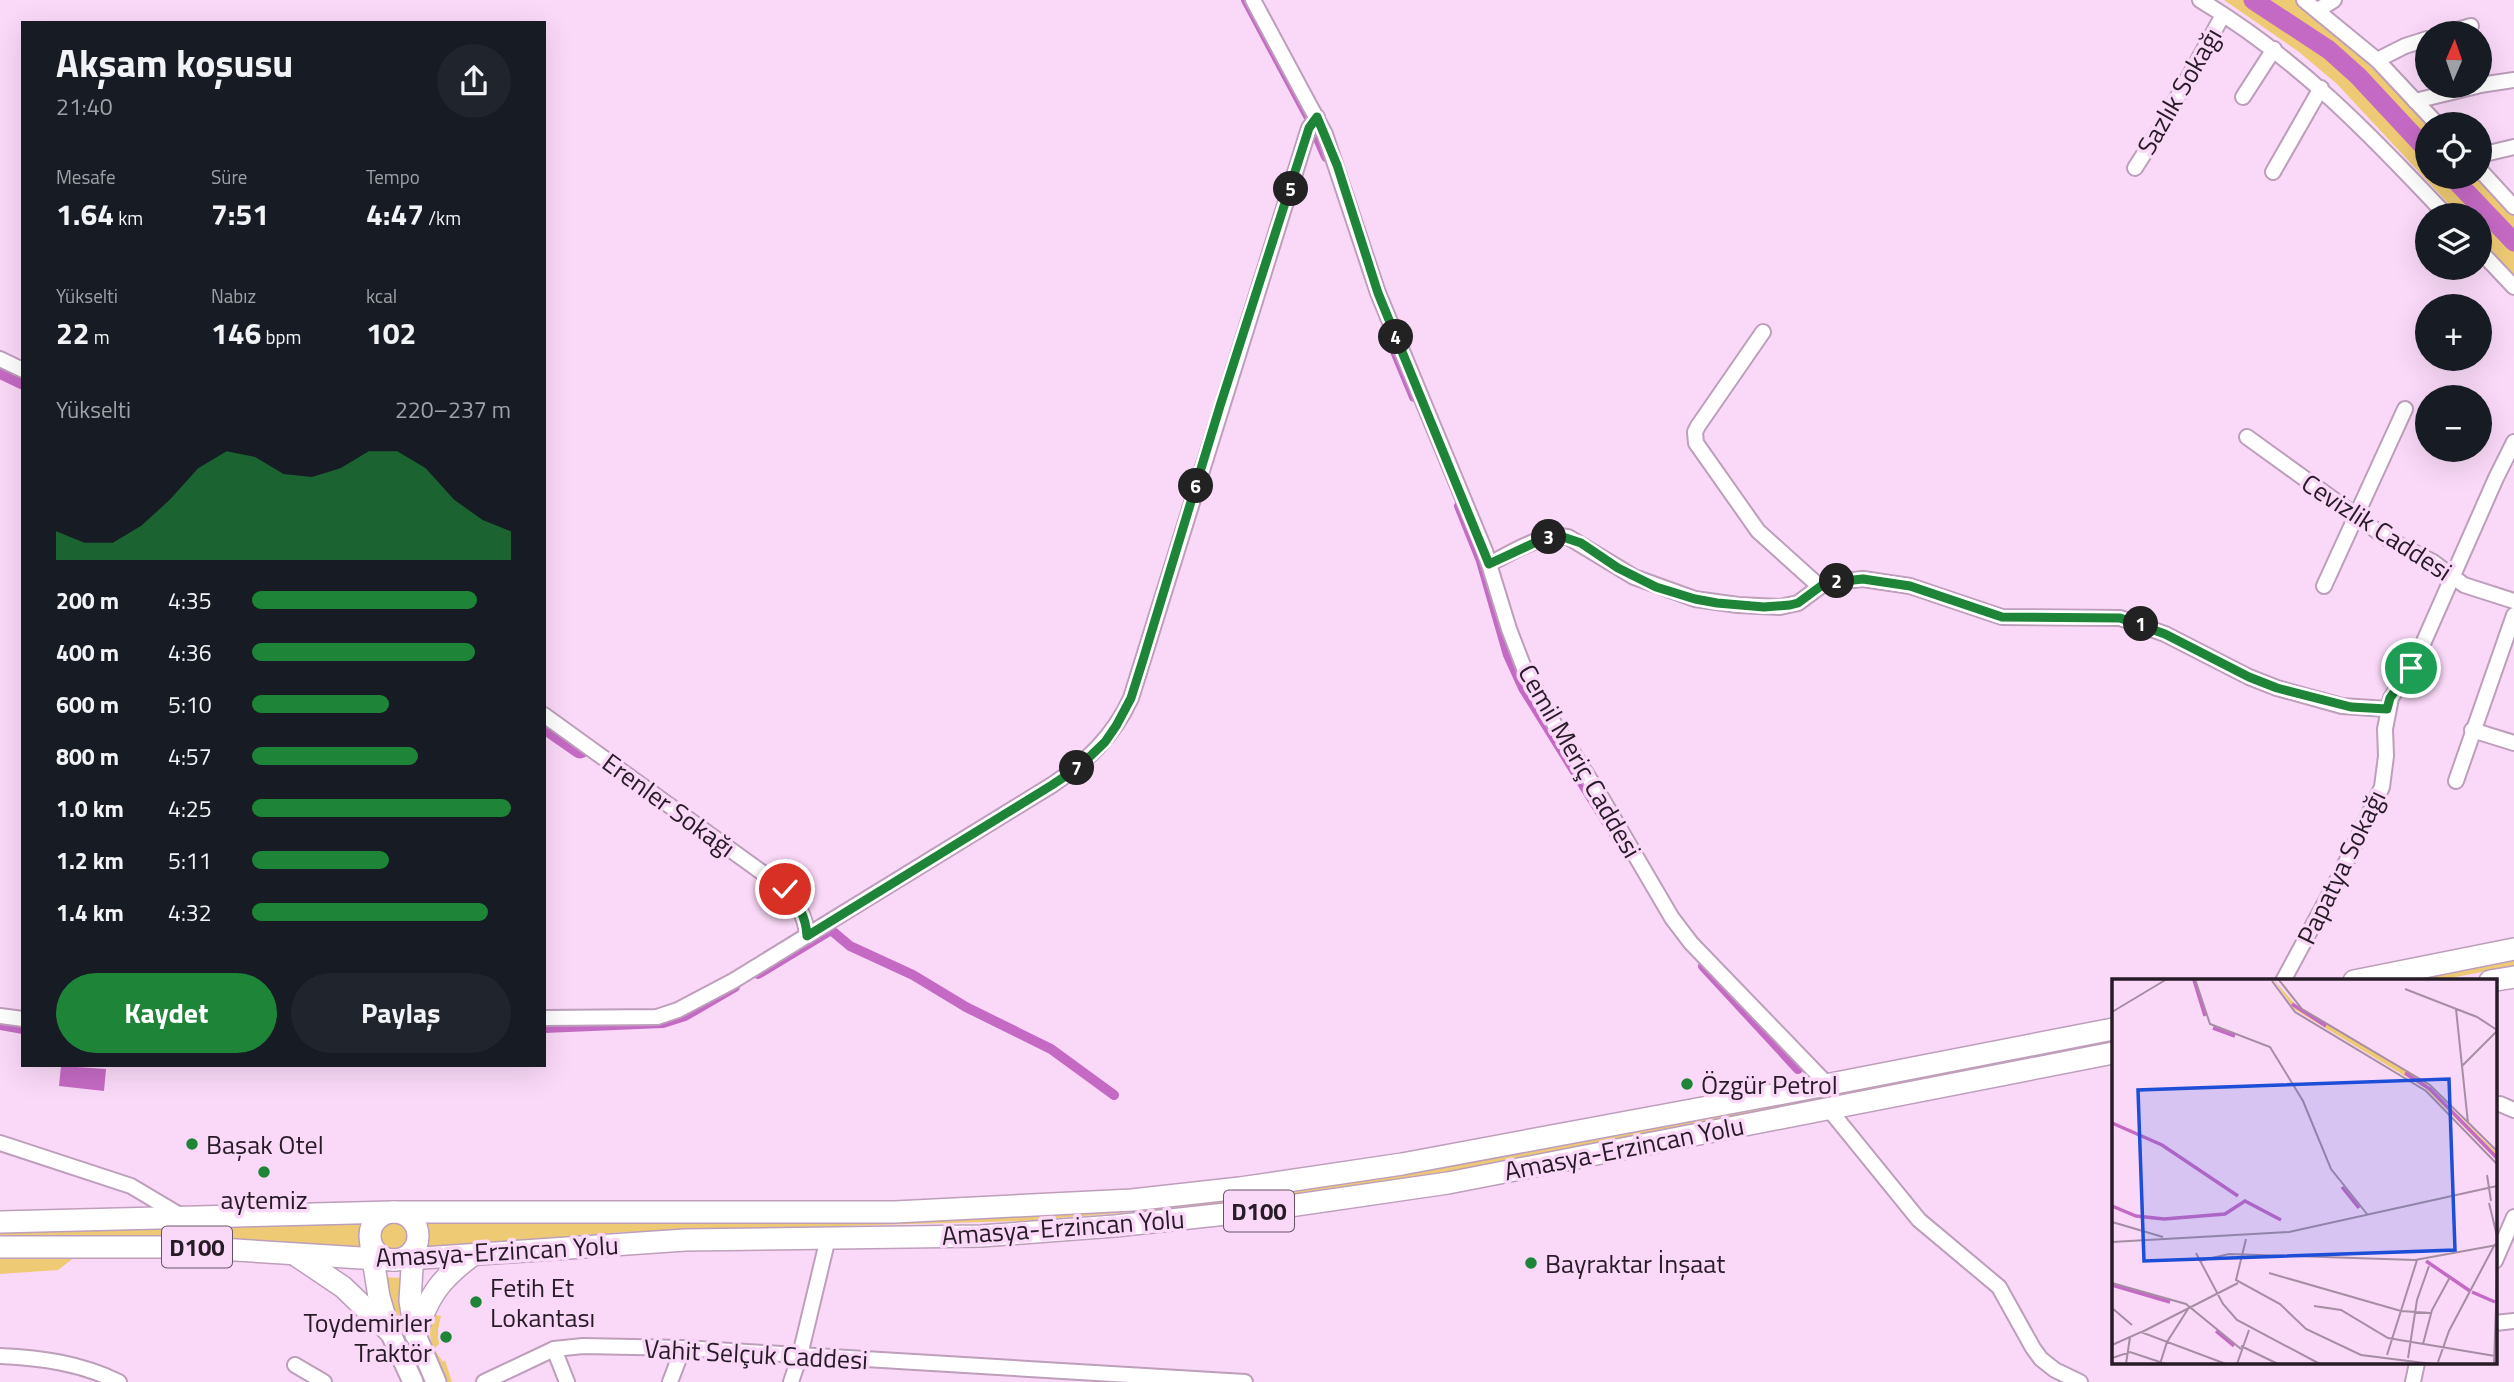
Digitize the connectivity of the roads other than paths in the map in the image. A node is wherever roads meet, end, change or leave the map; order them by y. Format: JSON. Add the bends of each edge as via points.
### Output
{"nodes":[{"id":1,"x":1253,"y":0,"type":"edge"},
{"id":2,"x":2200,"y":0,"type":"edge"},
{"id":3,"x":2304,"y":0,"type":"edge"},
{"id":4,"x":2334,"y":0,"type":"edge"},
{"id":5,"x":2318,"y":10,"type":"junction"},
{"id":6,"x":2223,"y":15,"type":"junction"},
{"id":7,"x":2415,"y":43,"type":"edge"},
{"id":8,"x":2274,"y":49,"type":"junction"},
{"id":9,"x":2376,"y":60,"type":"junction"},
{"id":10,"x":2514,"y":80,"type":"edge"},
{"id":11,"x":2492,"y":83,"type":"edge"},
{"id":12,"x":2321,"y":88,"type":"junction"},
{"id":13,"x":2243,"y":97,"type":"dead end"},
{"id":14,"x":2427,"y":98,"type":"edge"},
{"id":15,"x":2415,"y":101,"type":"junction"},
{"id":16,"x":2426,"y":112,"type":"edge"},
{"id":17,"x":1317,"y":117,"type":"junction"},
{"id":18,"x":2514,"y":147,"type":"edge"},
{"id":19,"x":2492,"y":152,"type":"edge"},
{"id":20,"x":2135,"y":167,"type":"dead end"},
{"id":21,"x":2273,"y":172,"type":"dead end"},
{"id":22,"x":2492,"y":183,"type":"edge"},
{"id":23,"x":2435,"y":203,"type":"edge"},
{"id":24,"x":2514,"y":207,"type":"edge"},
{"id":25,"x":2492,"y":264,"type":"edge"},
{"id":26,"x":2514,"y":287,"type":"edge"},
{"id":27,"x":1763,"y":332,"type":"dead end"},
{"id":28,"x":0,"y":359,"type":"edge"},
{"id":29,"x":21,"y":369,"type":"edge"},
{"id":30,"x":2405,"y":409,"type":"dead end"},
{"id":31,"x":2247,"y":437,"type":"dead end"},
{"id":32,"x":2514,"y":442,"type":"edge"},
{"id":33,"x":2356,"y":516,"type":"junction"},
{"id":34,"x":1489,"y":564,"type":"junction"},
{"id":35,"x":2453,"y":576,"type":"junction"},
{"id":36,"x":1819,"y":586,"type":"junction"},
{"id":37,"x":2324,"y":586,"type":"dead end"},
{"id":38,"x":2514,"y":601,"type":"edge"},
{"id":39,"x":2514,"y":615,"type":"edge"},
{"id":40,"x":2387,"y":709,"type":"junction"},
{"id":41,"x":546,"y":716,"type":"edge"},
{"id":42,"x":2473,"y":730,"type":"junction"},
{"id":43,"x":2514,"y":743,"type":"edge"},
{"id":44,"x":2456,"y":781,"type":"dead end"},
{"id":45,"x":807,"y":936,"type":"junction"},
{"id":46,"x":2514,"y":949,"type":"edge"},
{"id":47,"x":2514,"y":977,"type":"edge"},
{"id":48,"x":2284,"y":979,"type":"edge"},
{"id":49,"x":2364,"y":979,"type":"edge"},
{"id":50,"x":2496,"y":980,"type":"edge"},
{"id":51,"x":0,"y":1016,"type":"edge"},
{"id":52,"x":546,"y":1018,"type":"edge"},
{"id":53,"x":21,"y":1019,"type":"edge"},
{"id":54,"x":2112,"y":1029,"type":"edge"},
{"id":55,"x":2112,"y":1053,"type":"edge"},
{"id":56,"x":1828,"y":1085,"type":"junction"},
{"id":57,"x":1828,"y":1108,"type":"junction"},
{"id":58,"x":0,"y":1143,"type":"edge"},
{"id":59,"x":392,"y":1212,"type":"junction"},
{"id":60,"x":2514,"y":1217,"type":"edge"},
{"id":61,"x":186,"y":1219,"type":"junction"},
{"id":62,"x":0,"y":1222,"type":"edge"},
{"id":63,"x":828,"y":1238,"type":"junction"},
{"id":64,"x":0,"y":1247,"type":"edge"},
{"id":65,"x":291,"y":1253,"type":"junction"},
{"id":66,"x":392,"y":1254,"type":"junction"},
{"id":67,"x":473,"y":1255,"type":"junction"},
{"id":68,"x":2496,"y":1259,"type":"edge"},
{"id":69,"x":2514,"y":1321,"type":"edge"},
{"id":70,"x":2496,"y":1323,"type":"edge"},
{"id":71,"x":390,"y":1332,"type":"junction"},
{"id":72,"x":416,"y":1335,"type":"junction"},
{"id":73,"x":683,"y":1348,"type":"junction"},
{"id":74,"x":554,"y":1349,"type":"junction"},
{"id":75,"x":800,"y":1355,"type":"junction"},
{"id":76,"x":0,"y":1356,"type":"edge"},
{"id":77,"x":2417,"y":1364,"type":"edge"},
{"id":78,"x":295,"y":1365,"type":"dead end"},
{"id":79,"x":1016,"y":1375,"type":"edge"},
{"id":80,"x":1126,"y":1378,"type":"edge"},
{"id":81,"x":119,"y":1382,"type":"edge"},
{"id":82,"x":324,"y":1382,"type":"edge"},
{"id":83,"x":413,"y":1382,"type":"edge"},
{"id":84,"x":436,"y":1382,"type":"edge"},
{"id":85,"x":484,"y":1382,"type":"edge"},
{"id":86,"x":566,"y":1382,"type":"edge"},
{"id":87,"x":670,"y":1382,"type":"edge"},
{"id":88,"x":791,"y":1382,"type":"edge"},
{"id":89,"x":1245,"y":1382,"type":"edge"},
{"id":90,"x":2080,"y":1382,"type":"edge"},
{"id":91,"x":2413,"y":1382,"type":"edge"}],
"edges":[{"from":1,"to":17,"type":"street","name":"Cemil Meriç Caddesi"},
{"from":2,"to":6,"type":"street"},
{"from":3,"to":5,"type":"street"},
{"from":4,"to":5,"type":"street"},
{"from":5,"to":9,"type":"street"},
{"from":6,"to":8,"type":"street"},
{"from":6,"to":20,"type":"street","name":"Sazlık Sokağı"},
{"from":7,"to":9,"type":"street"},
{"from":8,"to":12,"type":"street"},
{"from":8,"to":13,"type":"street"},
{"from":9,"to":15,"type":"street"},
{"from":10,"to":11,"type":"street"},
{"from":12,"to":21,"type":"street"},
{"from":12,"to":23,"type":"street"},
{"from":14,"to":15,"type":"street"},
{"from":15,"to":16,"type":"street"},
{"from":17,"to":34,"type":"street","name":"Cemil Meriç Caddesi","via":[[1378,293]]},
{"from":17,"to":45,"type":"street","via":[[1309,128],[1220,406],[1131,698],[1116,726],[1091,756],[1052,785]]},
{"from":18,"to":19,"type":"street"},
{"from":22,"to":24,"type":"street"},
{"from":25,"to":26,"type":"street"},
{"from":27,"to":36,"type":"street","via":[[1698,426],[1696,443],[1758,531]]},
{"from":28,"to":29,"type":"street"},
{"from":30,"to":33,"type":"street"},
{"from":31,"to":33,"type":"street","name":"Cevizlik Caddesi"},
{"from":32,"to":35,"type":"street","name":"Papatya Sokağı"},
{"from":33,"to":35,"type":"street","name":"Cevizlik Caddesi"},
{"from":33,"to":37,"type":"street"},
{"from":34,"to":36,"type":"street","via":[[1560,536],[1581,543],[1634,577],[1695,599],[1780,607],[1798,603]]},
{"from":34,"to":56,"type":"street","name":"Cemil Meriç Caddesi","via":[[1515,649],[1535,690],[1672,918],[1714,969]]},
{"from":35,"to":38,"type":"street","name":"Cevizlik Caddesi","via":[[2473,589]]},
{"from":35,"to":40,"type":"street","name":"Papatya Sokağı","via":[[2418,655]]},
{"from":36,"to":40,"type":"street","via":[[1850,579],[1876,580],[1933,592],[2002,617],[2120,618],[2165,634],[2277,688],[2351,707]]},
{"from":39,"to":42,"type":"street"},
{"from":40,"to":48,"type":"street","name":"Papatya Sokağı","via":[[2382,787]]},
{"from":41,"to":45,"type":"street","name":"Erenler Sokağı","via":[[785,889],[803,913]]},
{"from":42,"to":43,"type":"street"},
{"from":42,"to":44,"type":"street"},
{"from":45,"to":52,"type":"street","via":[[669,1014]]},
{"from":46,"to":49,"type":"highway"},
{"from":47,"to":50,"type":"highway"},
{"from":51,"to":53,"type":"street"},
{"from":54,"to":56,"type":"highway","name":"Amasya-Erzincan Yolu","number":"D100"},
{"from":55,"to":57,"type":"highway","name":"Amasya-Erzincan Yolu","number":"D100"},
{"from":56,"to":59,"type":"highway","name":"Amasya-Erzincan Yolu","number":"D100","via":[[1402,1164],[1132,1200],[895,1212]]},
{"from":57,"to":63,"type":"highway","name":"Amasya-Erzincan Yolu","number":"D100","via":[[1448,1183],[1276,1209],[1022,1233]]},
{"from":57,"to":90,"type":"street","via":[[1919,1220],[1999,1287],[2041,1359]]},
{"from":58,"to":61,"type":"street","via":[[131,1186]]},
{"from":59,"to":61,"type":"highway","name":"Amasya-Erzincan Yolu","number":"D100"},
{"from":59,"to":66,"type":"highway","via":[[378,1218],[370,1233]]},
{"from":59,"to":66,"type":"highway","via":[[408,1216],[418,1237]]},
{"from":60,"to":68,"type":"street"},
{"from":61,"to":62,"type":"highway","name":"Amasya-Erzincan Yolu","number":"D100"},
{"from":63,"to":67,"type":"highway","name":"Amasya-Erzincan Yolu","number":"D100","via":[[673,1241]]},
{"from":63,"to":75,"type":"street"},
{"from":64,"to":65,"type":"highway","name":"Amasya-Erzincan Yolu","number":"D100","via":[[188,1247]]},
{"from":65,"to":66,"type":"highway","name":"Amasya-Erzincan Yolu","number":"D100"},
{"from":65,"to":71,"type":"highway","via":[[343,1287]]},
{"from":66,"to":67,"type":"highway","name":"Amasya-Erzincan Yolu","number":"D100"},
{"from":66,"to":71,"type":"highway","via":[[381,1306]]},
{"from":66,"to":72,"type":"highway","via":[[410,1301]]},
{"from":67,"to":72,"type":"highway","via":[[439,1285],[422,1312]]},
{"from":69,"to":70,"type":"street"},
{"from":71,"to":83,"type":"main road"},
{"from":72,"to":84,"type":"main road"},
{"from":73,"to":74,"type":"street","name":"Vahit Selçuk Caddesi"},
{"from":73,"to":75,"type":"street","name":"Vahit Selçuk Caddesi"},
{"from":73,"to":87,"type":"street"},
{"from":74,"to":85,"type":"street","name":"Vahit Selçuk Caddesi"},
{"from":74,"to":86,"type":"street"},
{"from":75,"to":79,"type":"street","name":"Vahit Selçuk Caddesi"},
{"from":75,"to":88,"type":"street"},
{"from":76,"to":81,"type":"street","via":[[54,1360]]},
{"from":77,"to":91,"type":"street"},
{"from":78,"to":82,"type":"street"},
{"from":79,"to":80,"type":"street","name":"Vahit Selçuk Caddesi"},
{"from":80,"to":89,"type":"street","name":"Vahit Selçuk Caddesi"}]}
